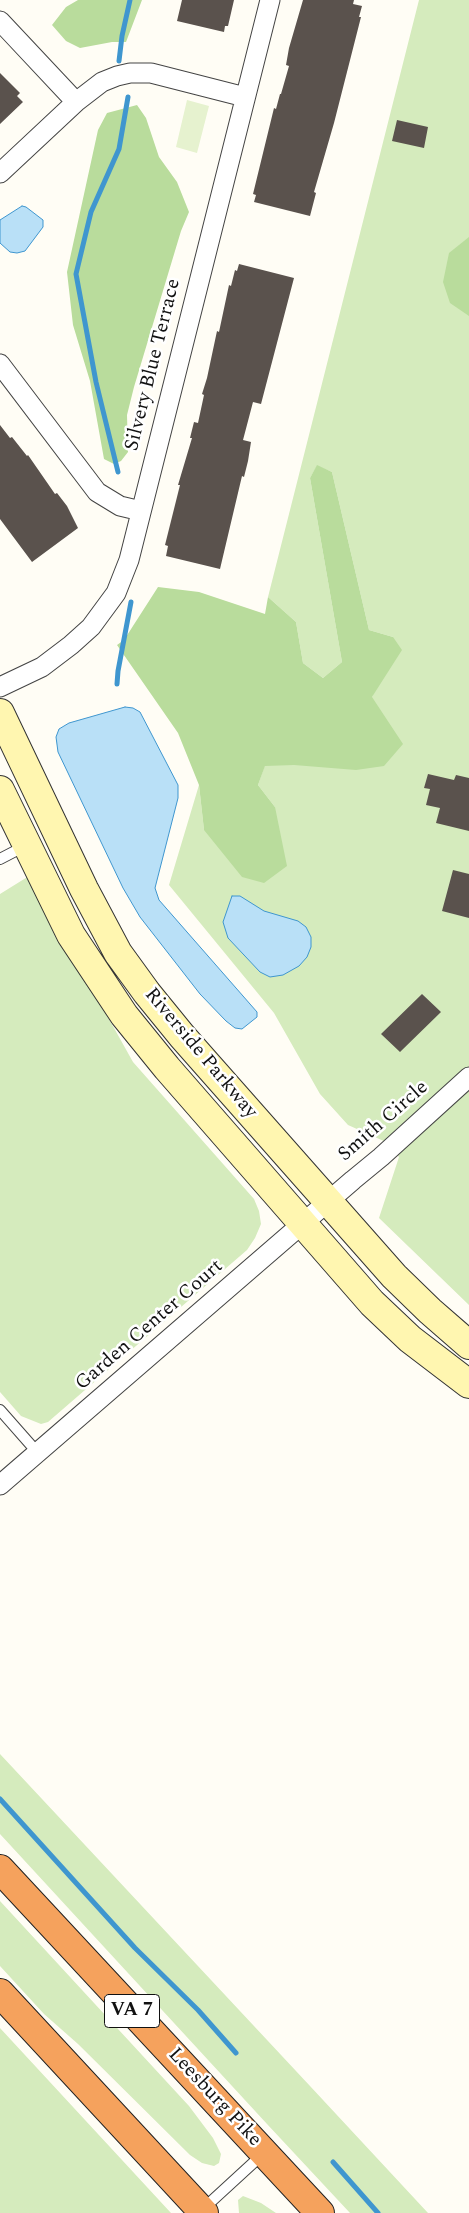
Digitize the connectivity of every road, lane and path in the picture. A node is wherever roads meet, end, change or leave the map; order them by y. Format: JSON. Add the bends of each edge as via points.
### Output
{"nodes":[{"id":1,"x":270,"y":0,"type":"edge"},
{"id":2,"x":0,"y":22,"type":"edge"},
{"id":3,"x":245,"y":97,"type":"junction"},
{"id":4,"x":76,"y":102,"type":"junction"},
{"id":5,"x":0,"y":173,"type":"edge"},
{"id":6,"x":0,"y":364,"type":"edge"},
{"id":7,"x":141,"y":511,"type":"junction"},
{"id":8,"x":0,"y":688,"type":"edge"},
{"id":9,"x":0,"y":713,"type":"edge"},
{"id":10,"x":0,"y":790,"type":"edge"},
{"id":11,"x":26,"y":846,"type":"junction"},
{"id":12,"x":0,"y":859,"type":"edge"},
{"id":13,"x":469,"y":1077,"type":"edge"},
{"id":14,"x":328,"y":1201,"type":"junction"},
{"id":15,"x":304,"y":1223,"type":"junction"},
{"id":16,"x":469,"y":1345,"type":"edge"},
{"id":17,"x":469,"y":1384,"type":"edge"},
{"id":18,"x":0,"y":1410,"type":"edge"},
{"id":19,"x":37,"y":1452,"type":"junction"},
{"id":20,"x":0,"y":1484,"type":"edge"},
{"id":21,"x":0,"y":1869,"type":"edge"},
{"id":22,"x":0,"y":1993,"type":"edge"},
{"id":23,"x":265,"y":2152,"type":"junction"},
{"id":24,"x":203,"y":2212,"type":"edge"},
{"id":25,"x":320,"y":2213,"type":"edge"}],
"edges":[{"from":1,"to":3,"type":"street","name":"Silvery Blue Terrace"},
{"from":2,"to":4,"type":"street"},
{"from":3,"to":4,"type":"street","via":[[151,74],[130,73],[102,82]]},
{"from":3,"to":7,"type":"street","name":"Silvery Blue Terrace"},
{"from":4,"to":5,"type":"street"},
{"from":6,"to":7,"type":"street","via":[[97,492],[120,506]]},
{"from":7,"to":8,"type":"street","name":"Silvery Blue Terrace","via":[[129,560],[116,593],[105,610],[71,645],[42,667]]},
{"from":9,"to":14,"type":"main road","name":"Riverside Parkway","via":[[118,953],[182,1036]]},
{"from":10,"to":11,"type":"main road","name":"Riverside Parkway"},
{"from":11,"to":12,"type":"lane"},
{"from":11,"to":15,"type":"main road","name":"Riverside Parkway","via":[[71,935],[124,1015]]},
{"from":13,"to":14,"type":"street","name":"Smith Circle"},
{"from":14,"to":15,"type":"street","name":"Garden Center Court"},
{"from":14,"to":16,"type":"main road","name":"Riverside Parkway","via":[[394,1276]]},
{"from":15,"to":17,"type":"main road","name":"Riverside Parkway","via":[[372,1303],[410,1339]]},
{"from":15,"to":19,"type":"street","name":"Garden Center Court"},
{"from":18,"to":19,"type":"lane"},
{"from":19,"to":20,"type":"street","name":"Garden Center Court"},
{"from":21,"to":23,"type":"highway","name":"Leesburg Pike","number":"VA 7"},
{"from":22,"to":24,"type":"highway"},
{"from":23,"to":24,"type":"lane"},
{"from":23,"to":25,"type":"highway","number":"VA 7"}]}
